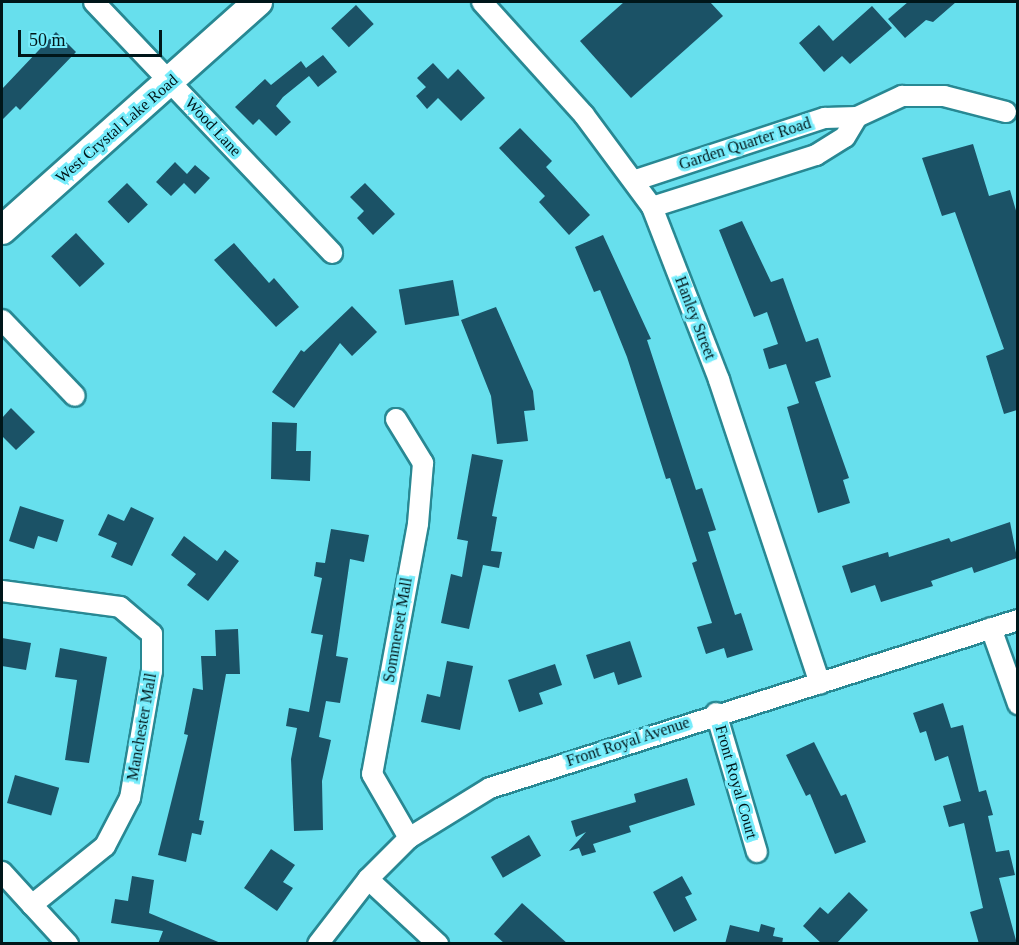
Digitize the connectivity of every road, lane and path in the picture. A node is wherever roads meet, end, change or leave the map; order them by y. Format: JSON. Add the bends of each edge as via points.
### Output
{"nodes":[{"id":1,"x":94,"y":2,"type":"edge"},
{"id":2,"x":258,"y":2,"type":"edge"},
{"id":3,"x":482,"y":2,"type":"edge"},
{"id":4,"x":171,"y":82,"type":"junction"},
{"id":5,"x":1006,"y":112,"type":"dead end"},
{"id":6,"x":857,"y":117,"type":"junction"},
{"id":7,"x":636,"y":180,"type":"junction"},
{"id":8,"x":652,"y":207,"type":"junction"},
{"id":9,"x":2,"y":230,"type":"edge"},
{"id":10,"x":332,"y":253,"type":"dead end"},
{"id":11,"x":2,"y":320,"type":"edge"},
{"id":12,"x":75,"y":396,"type":"dead end"},
{"id":13,"x":396,"y":419,"type":"dead end"},
{"id":14,"x":2,"y":591,"type":"edge"},
{"id":15,"x":1017,"y":620,"type":"edge"},
{"id":16,"x":991,"y":628,"type":"junction"},
{"id":17,"x":820,"y":684,"type":"junction"},
{"id":18,"x":1017,"y":704,"type":"edge"},
{"id":19,"x":716,"y":713,"type":"junction"},
{"id":20,"x":409,"y":838,"type":"junction"},
{"id":21,"x":757,"y":852,"type":"dead end"},
{"id":22,"x":2,"y":872,"type":"edge"},
{"id":23,"x":368,"y":879,"type":"junction"},
{"id":24,"x":32,"y":905,"type":"junction"},
{"id":25,"x":68,"y":944,"type":"edge"},
{"id":26,"x":318,"y":944,"type":"edge"},
{"id":27,"x":438,"y":944,"type":"edge"}],
"edges":[{"from":1,"to":4,"type":"street","name":"Wood Lane"},
{"from":2,"to":4,"type":"street","name":"West Crystal Lake Road"},
{"from":3,"to":7,"type":"street","name":"Hanley Street","via":[[584,115]]},
{"from":4,"to":9,"type":"street","name":"West Crystal Lake Road"},
{"from":4,"to":10,"type":"street","name":"Wood Lane"},
{"from":5,"to":6,"type":"street","name":"Garden Quarter Road","via":[[944,96],[902,96]]},
{"from":6,"to":7,"type":"street","name":"Garden Quarter Road","via":[[825,118]]},
{"from":6,"to":8,"type":"street","name":"Garden Quarter Road","via":[[845,137],[816,155]]},
{"from":7,"to":8,"type":"street","name":"Hanley Street"},
{"from":8,"to":17,"type":"street","name":"Hanley Street","via":[[719,380]]},
{"from":11,"to":12,"type":"street"},
{"from":13,"to":20,"type":"street","name":"Sommerset Mall","via":[[423,463],[418,524],[372,774]]},
{"from":14,"to":24,"type":"street","name":"Manchester Mall","via":[[120,607],[152,634],[152,671],[130,798],[105,846]]},
{"from":15,"to":16,"type":"street","name":"Front Royal Avenue"},
{"from":16,"to":17,"type":"street","name":"Front Royal Avenue"},
{"from":16,"to":18,"type":"street"},
{"from":17,"to":19,"type":"street","name":"Front Royal Avenue"},
{"from":19,"to":20,"type":"street","name":"Front Royal Avenue","via":[[490,788]]},
{"from":19,"to":21,"type":"street","name":"Front Royal Court"},
{"from":20,"to":23,"type":"street","name":"Front Royal Avenue"},
{"from":22,"to":24,"type":"street"},
{"from":23,"to":26,"type":"street","name":"Front Royal Avenue"},
{"from":23,"to":27,"type":"street"},
{"from":24,"to":25,"type":"street"}]}
